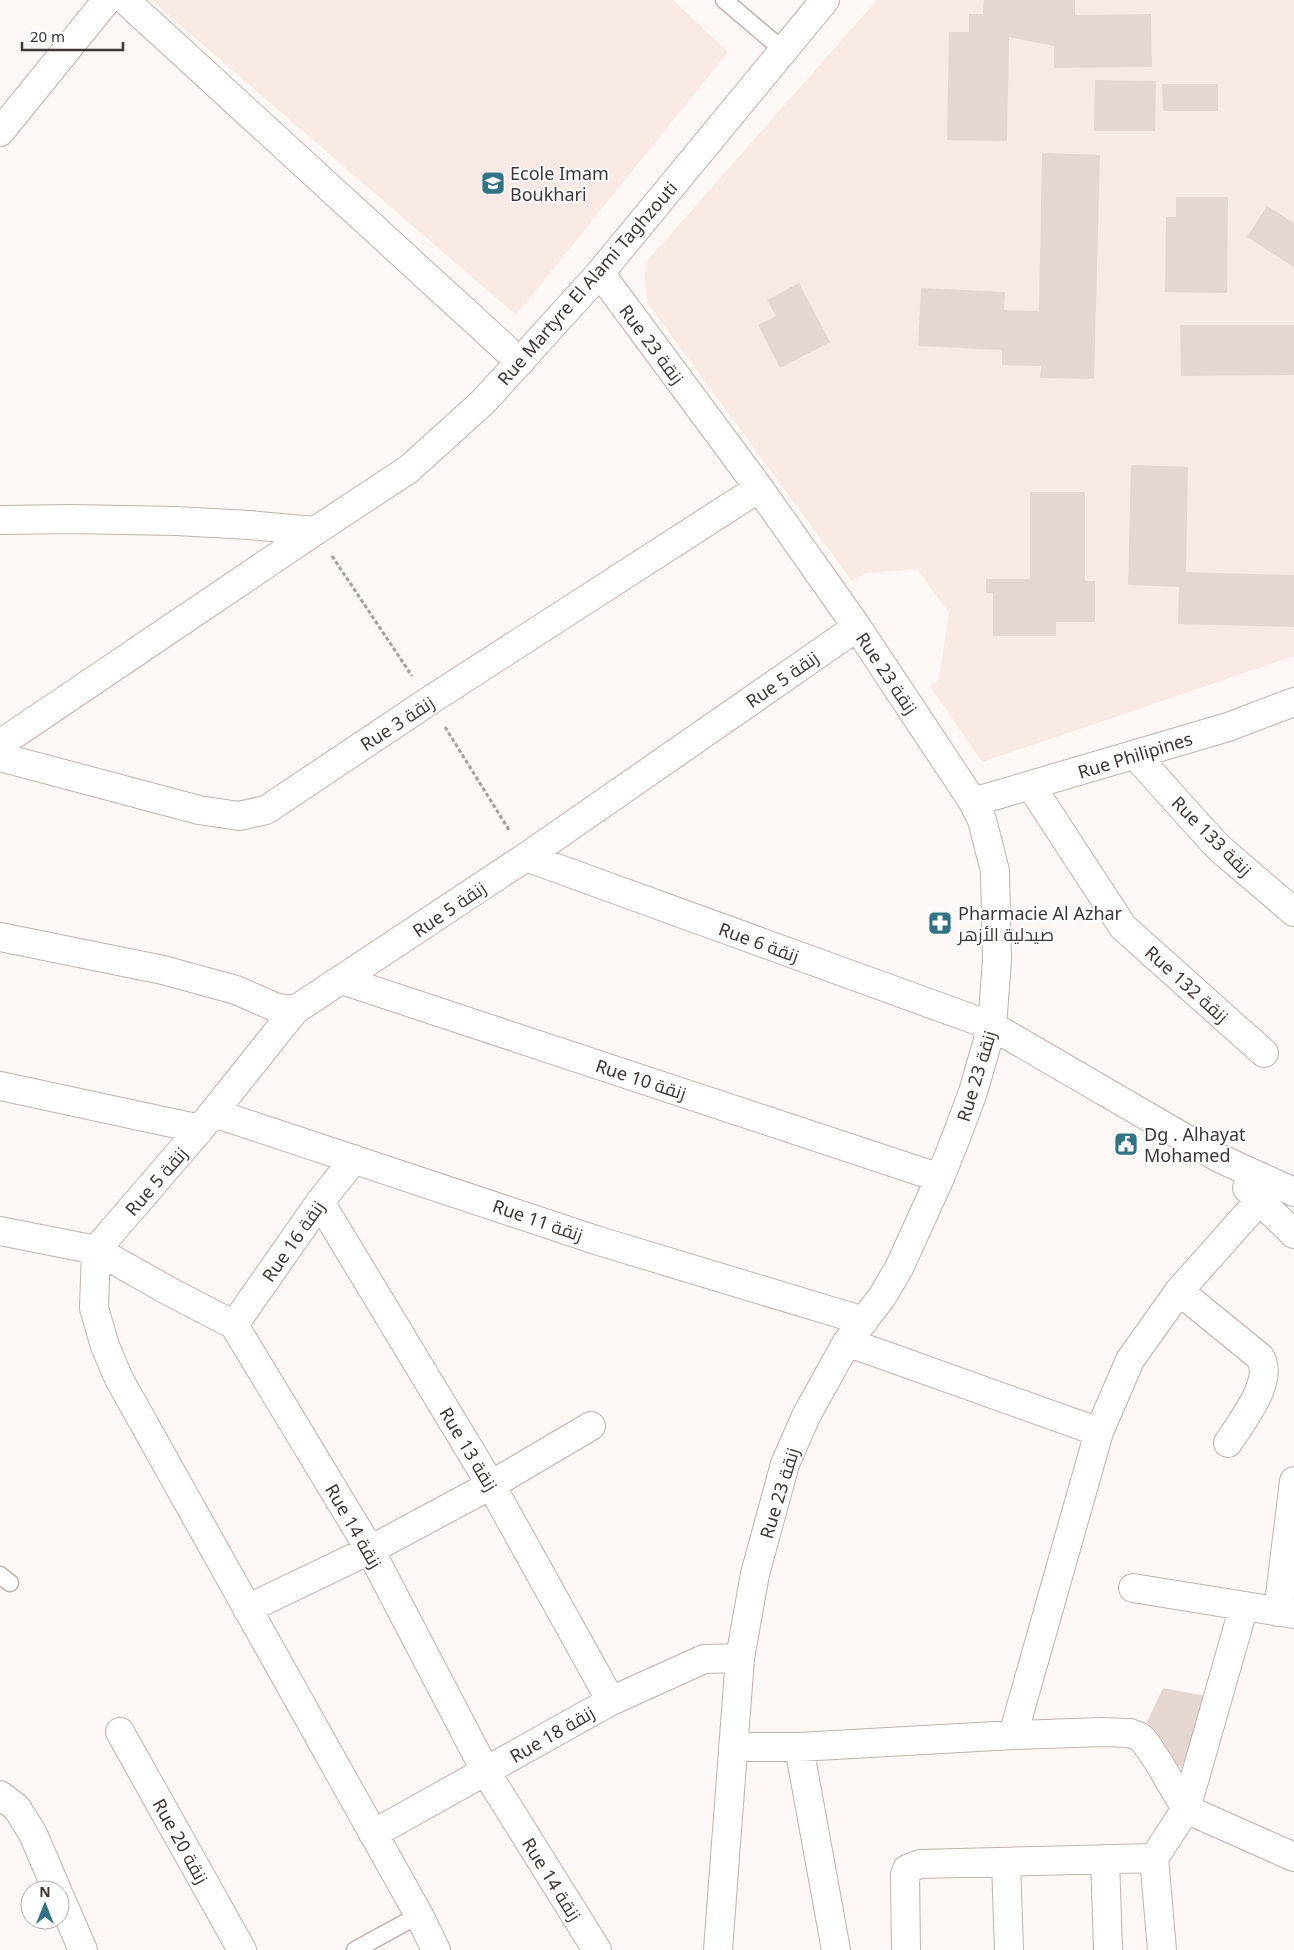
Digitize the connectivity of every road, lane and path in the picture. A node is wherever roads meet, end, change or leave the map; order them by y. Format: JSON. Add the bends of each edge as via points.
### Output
{"nodes":[{"id":1,"x":107,"y":0,"type":"edge"},
{"id":2,"x":125,"y":0,"type":"edge"},
{"id":3,"x":724,"y":0,"type":"edge"},
{"id":4,"x":825,"y":0,"type":"edge"},
{"id":5,"x":784,"y":50,"type":"junction"},
{"id":6,"x":0,"y":132,"type":"edge"},
{"id":7,"x":600,"y":273,"type":"junction"},
{"id":8,"x":520,"y":362,"type":"junction"},
{"id":9,"x":759,"y":488,"type":"junction"},
{"id":10,"x":0,"y":520,"type":"edge"},
{"id":11,"x":315,"y":531,"type":"junction"},
{"id":12,"x":857,"y":627,"type":"junction"},
{"id":13,"x":1294,"y":702,"type":"edge"},
{"id":14,"x":0,"y":744,"type":"edge"},
{"id":15,"x":1135,"y":755,"type":"junction"},
{"id":16,"x":0,"y":757,"type":"edge"},
{"id":17,"x":1031,"y":786,"type":"junction"},
{"id":18,"x":974,"y":802,"type":"junction"},
{"id":19,"x":526,"y":858,"type":"junction"},
{"id":20,"x":1294,"y":912,"type":"edge"},
{"id":21,"x":0,"y":937,"type":"edge"},
{"id":22,"x":342,"y":980,"type":"junction"},
{"id":23,"x":295,"y":1010,"type":"junction"},
{"id":24,"x":992,"y":1026,"type":"junction"},
{"id":25,"x":1264,"y":1053,"type":"dead end"},
{"id":26,"x":0,"y":1086,"type":"edge"},
{"id":27,"x":207,"y":1121,"type":"junction"},
{"id":28,"x":1219,"y":1158,"type":"junction"},
{"id":29,"x":354,"y":1159,"type":"junction"},
{"id":30,"x":940,"y":1178,"type":"junction"},
{"id":31,"x":1294,"y":1192,"type":"edge"},
{"id":32,"x":1259,"y":1201,"type":"junction"},
{"id":33,"x":320,"y":1202,"type":"junction"},
{"id":34,"x":0,"y":1231,"type":"edge"},
{"id":35,"x":1294,"y":1234,"type":"edge"},
{"id":36,"x":96,"y":1250,"type":"junction"},
{"id":37,"x":1179,"y":1291,"type":"junction"},
{"id":38,"x":864,"y":1321,"type":"junction"},
{"id":39,"x":234,"y":1325,"type":"junction"},
{"id":40,"x":847,"y":1342,"type":"junction"},
{"id":41,"x":591,"y":1426,"type":"dead end"},
{"id":42,"x":1099,"y":1432,"type":"junction"},
{"id":43,"x":1228,"y":1443,"type":"dead end"},
{"id":44,"x":1294,"y":1481,"type":"edge"},
{"id":45,"x":491,"y":1485,"type":"junction"},
{"id":46,"x":370,"y":1550,"type":"junction"},
{"id":47,"x":1133,"y":1588,"type":"dead end"},
{"id":48,"x":1244,"y":1606,"type":"junction"},
{"id":49,"x":247,"y":1609,"type":"junction"},
{"id":50,"x":1286,"y":1613,"type":"edge"},
{"id":51,"x":740,"y":1658,"type":"junction"},
{"id":52,"x":611,"y":1701,"type":"junction"},
{"id":53,"x":120,"y":1732,"type":"dead end"},
{"id":54,"x":1013,"y":1735,"type":"junction"},
{"id":55,"x":733,"y":1747,"type":"junction"},
{"id":56,"x":799,"y":1748,"type":"junction"},
{"id":57,"x":486,"y":1772,"type":"junction"},
{"id":58,"x":0,"y":1795,"type":"edge"},
{"id":59,"x":1186,"y":1809,"type":"junction"},
{"id":60,"x":373,"y":1834,"type":"junction"},
{"id":61,"x":1294,"y":1857,"type":"edge"},
{"id":62,"x":1154,"y":1858,"type":"junction"},
{"id":63,"x":1106,"y":1859,"type":"junction"},
{"id":64,"x":1006,"y":1862,"type":"junction"},
{"id":65,"x":53,"y":1880,"type":"edge"},
{"id":66,"x":419,"y":1914,"type":"junction"},
{"id":67,"x":70,"y":1920,"type":"edge"},
{"id":68,"x":83,"y":1950,"type":"edge"},
{"id":69,"x":242,"y":1950,"type":"edge"},
{"id":70,"x":355,"y":1950,"type":"edge"},
{"id":71,"x":436,"y":1950,"type":"edge"},
{"id":72,"x":597,"y":1950,"type":"edge"},
{"id":73,"x":718,"y":1950,"type":"edge"},
{"id":74,"x":836,"y":1950,"type":"edge"},
{"id":75,"x":906,"y":1950,"type":"edge"},
{"id":76,"x":1008,"y":1950,"type":"edge"},
{"id":77,"x":1108,"y":1950,"type":"edge"},
{"id":78,"x":1163,"y":1950,"type":"edge"}],
"edges":[{"from":1,"to":6,"type":"street"},
{"from":2,"to":8,"type":"street"},
{"from":3,"to":5,"type":"lane"},
{"from":4,"to":5,"type":"street","name":"Rue Martyre El Alami Taghzouti"},
{"from":5,"to":7,"type":"street","name":"Rue Martyre El Alami Taghzouti"},
{"from":7,"to":8,"type":"street","name":"Rue Martyre El Alami Taghzouti"},
{"from":7,"to":9,"type":"street","name":"Rue 23 زنقة"},
{"from":8,"to":11,"type":"street","name":"Rue Martyre El Alami Taghzouti","via":[[484,402],[409,469]]},
{"from":9,"to":12,"type":"street","name":"Rue 23 زنقة"},
{"from":9,"to":16,"type":"street","name":"Rue 3 زنقة","via":[[266,810],[239,816],[199,810]]},
{"from":10,"to":11,"type":"street","via":[[177,520]]},
{"from":11,"to":14,"type":"street","name":"Rue Martyre El Alami Taghzouti"},
{"from":12,"to":18,"type":"street","name":"Rue 23 زنقة"},
{"from":12,"to":19,"type":"street","name":"Rue 5 زنقة"},
{"from":13,"to":15,"type":"street","name":"Rue Philipines","via":[[1228,727]]},
{"from":15,"to":17,"type":"street","name":"Rue Philipines"},
{"from":15,"to":20,"type":"street","name":"Rue 133 زنقة","via":[[1218,847]]},
{"from":17,"to":18,"type":"street","name":"Rue Philipines"},
{"from":17,"to":25,"type":"street","name":"Rue 132 زنقة","via":[[1123,927]]},
{"from":18,"to":24,"type":"street","name":"Rue 23 زنقة","via":[[995,871],[997,960]]},
{"from":19,"to":22,"type":"street","name":"Rue 5 زنقة"},
{"from":19,"to":24,"type":"street","name":"Rue 6 زنقة"},
{"from":21,"to":23,"type":"street","via":[[163,970],[236,990],[277,1008]]},
{"from":22,"to":23,"type":"street","name":"Rue 5 زنقة"},
{"from":22,"to":30,"type":"street","name":"Rue 10 زنقة"},
{"from":23,"to":27,"type":"street","name":"Rue 5 زنقة"},
{"from":24,"to":28,"type":"street","name":"Rue 6 زنقة"},
{"from":24,"to":30,"type":"street","name":"Rue 23 زنقة"},
{"from":26,"to":27,"type":"street","name":"Rue 11 زنقة"},
{"from":27,"to":29,"type":"street","name":"Rue 11 زنقة"},
{"from":27,"to":36,"type":"street","name":"Rue 5 زنقة"},
{"from":28,"to":31,"type":"street"},
{"from":28,"to":32,"type":"street"},
{"from":29,"to":33,"type":"street","name":"Rue 16 زنقة"},
{"from":29,"to":38,"type":"street","name":"Rue 11 زنقة","via":[[598,1241]]},
{"from":30,"to":38,"type":"street","name":"Rue 23 زنقة","via":[[899,1268]]},
{"from":32,"to":35,"type":"street"},
{"from":32,"to":37,"type":"street"},
{"from":33,"to":39,"type":"street","name":"Rue 16 زنقة"},
{"from":33,"to":45,"type":"street","name":"Rue 13 زنقة"},
{"from":34,"to":36,"type":"street"},
{"from":36,"to":39,"type":"street"},
{"from":36,"to":49,"type":"street","via":[[94,1308],[119,1380]]},
{"from":37,"to":42,"type":"street","via":[[1130,1360]]},
{"from":37,"to":43,"type":"street","via":[[1263,1363],[1264,1379],[1260,1391]]},
{"from":38,"to":40,"type":"street","name":"Rue 23 زنقة"},
{"from":39,"to":46,"type":"street","name":"Rue 14 زنقة"},
{"from":40,"to":42,"type":"street"},
{"from":40,"to":51,"type":"street","name":"Rue 23 زنقة","via":[[806,1416],[785,1464],[755,1574]]},
{"from":41,"to":45,"type":"street"},
{"from":42,"to":54,"type":"street"},
{"from":44,"to":50,"type":"street"},
{"from":45,"to":46,"type":"street"},
{"from":45,"to":52,"type":"street","name":"Rue 13 زنقة"},
{"from":46,"to":49,"type":"street"},
{"from":46,"to":57,"type":"street","name":"Rue 14 زنقة"},
{"from":47,"to":48,"type":"street"},
{"from":48,"to":50,"type":"street"},
{"from":48,"to":59,"type":"street"},
{"from":49,"to":60,"type":"street"},
{"from":51,"to":52,"type":"street","name":"Rue 18 زنقة","via":[[704,1659]]},
{"from":51,"to":55,"type":"street","name":"Rue 23 زنقة"},
{"from":52,"to":57,"type":"street","name":"Rue 18 زنقة"},
{"from":53,"to":69,"type":"street","name":"Rue 20 زنقة"},
{"from":54,"to":56,"type":"street"},
{"from":54,"to":59,"type":"street","via":[[1116,1732],[1140,1737]]},
{"from":55,"to":56,"type":"street"},
{"from":55,"to":73,"type":"street","name":"Rue 23 زنقة"},
{"from":56,"to":74,"type":"street"},
{"from":57,"to":60,"type":"street","name":"Rue 18 زنقة"},
{"from":57,"to":72,"type":"street","name":"Rue 14 زنقة"},
{"from":58,"to":65,"type":"street","via":[[17,1808],[33,1834]]},
{"from":59,"to":61,"type":"street"},
{"from":59,"to":62,"type":"street"},
{"from":60,"to":66,"type":"street"},
{"from":62,"to":63,"type":"street"},
{"from":62,"to":78,"type":"street"},
{"from":63,"to":64,"type":"street"},
{"from":63,"to":77,"type":"street"},
{"from":64,"to":75,"type":"street","via":[[910,1867],[905,1875]]},
{"from":64,"to":76,"type":"street"},
{"from":66,"to":70,"type":"lane"},
{"from":66,"to":71,"type":"street"},
{"from":67,"to":68,"type":"street"}]}
